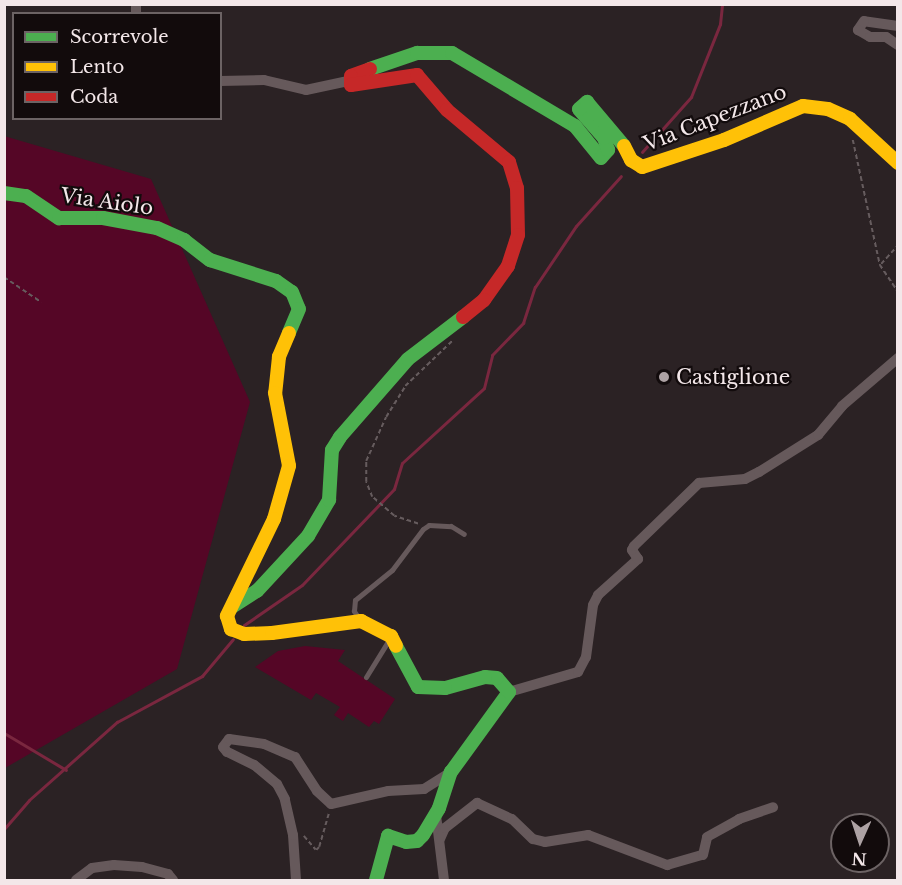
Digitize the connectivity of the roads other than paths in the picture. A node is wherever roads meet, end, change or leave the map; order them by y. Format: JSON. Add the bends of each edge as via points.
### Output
{"nodes":[{"id":1,"x":897,"y":27,"type":"edge"},
{"id":2,"x":897,"y":45,"type":"edge"},
{"id":3,"x":222,"y":81,"type":"edge"},
{"id":4,"x":348,"y":81,"type":"junction"},
{"id":5,"x":897,"y":163,"type":"edge"},
{"id":6,"x":4,"y":193,"type":"edge"},
{"id":7,"x":897,"y":358,"type":"edge"},
{"id":8,"x":464,"y":534,"type":"dead end"},
{"id":9,"x":232,"y":607,"type":"junction"},
{"id":10,"x":362,"y":621,"type":"junction"},
{"id":11,"x":391,"y":636,"type":"junction"},
{"id":12,"x":366,"y":677,"type":"dead end"},
{"id":13,"x":509,"y":692,"type":"junction"},
{"id":14,"x":451,"y":772,"type":"junction"},
{"id":15,"x":772,"y":807,"type":"dead end"},
{"id":16,"x":436,"y":815,"type":"junction"},
{"id":17,"x":440,"y":839,"type":"junction"},
{"id":18,"x":76,"y":880,"type":"edge"},
{"id":19,"x":173,"y":880,"type":"edge"},
{"id":20,"x":296,"y":880,"type":"edge"},
{"id":21,"x":376,"y":880,"type":"edge"},
{"id":22,"x":444,"y":880,"type":"edge"}],
"edges":[{"from":1,"to":2,"type":"street","via":[[864,21],[858,30],[870,37],[886,37]]},
{"from":3,"to":4,"type":"street","via":[[264,80],[306,90]]},
{"from":4,"to":5,"type":"street","name":"Via Capezzano","via":[[358,72],[417,53],[452,53],[574,126],[601,158],[608,150],[604,138],[579,109],[587,102],[621,139],[631,160],[642,167],[724,140],[803,106],[820,107],[850,119]]},
{"from":4,"to":9,"type":"street","via":[[359,86],[412,76],[422,80],[447,110],[509,162],[517,188],[518,235],[508,266],[484,300],[408,359],[340,437],[332,450],[329,500],[308,536],[257,591]]},
{"from":6,"to":9,"type":"street","name":"Via Aiolo","via":[[26,196],[59,218],[103,218],[157,228],[184,240],[210,260],[276,281],[292,291],[299,309],[279,357],[274,393],[290,466],[274,519]]},
{"from":7,"to":13,"type":"street","via":[[842,406],[818,435],[745,480],[699,483],[634,546],[632,550],[638,559],[598,595],[593,604],[586,657],[578,672]]},
{"from":8,"to":10,"type":"lane","via":[[451,526],[429,525],[423,529],[392,570],[355,600],[354,611]]},
{"from":9,"to":10,"type":"street","via":[[227,616],[231,629],[244,634]]},
{"from":10,"to":11,"type":"street"},
{"from":11,"to":12,"type":"lane"},
{"from":11,"to":13,"type":"street","via":[[418,687],[445,687],[484,677],[497,678]]},
{"from":13,"to":14,"type":"street"},
{"from":14,"to":16,"type":"street"},
{"from":14,"to":20,"type":"street","via":[[424,789],[388,791],[332,804],[317,791],[295,756],[239,738],[225,743],[227,752],[254,765],[277,784],[294,835]]},
{"from":15,"to":17,"type":"street","via":[[707,837],[703,855],[667,865],[588,835],[545,842],[533,839],[512,819],[477,803],[445,828]]},
{"from":16,"to":17,"type":"street"},
{"from":16,"to":21,"type":"street","via":[[417,841],[388,836]]},
{"from":17,"to":22,"type":"street"},
{"from":18,"to":19,"type":"street","via":[[92,868],[114,865],[142,867],[168,874]]}]}
